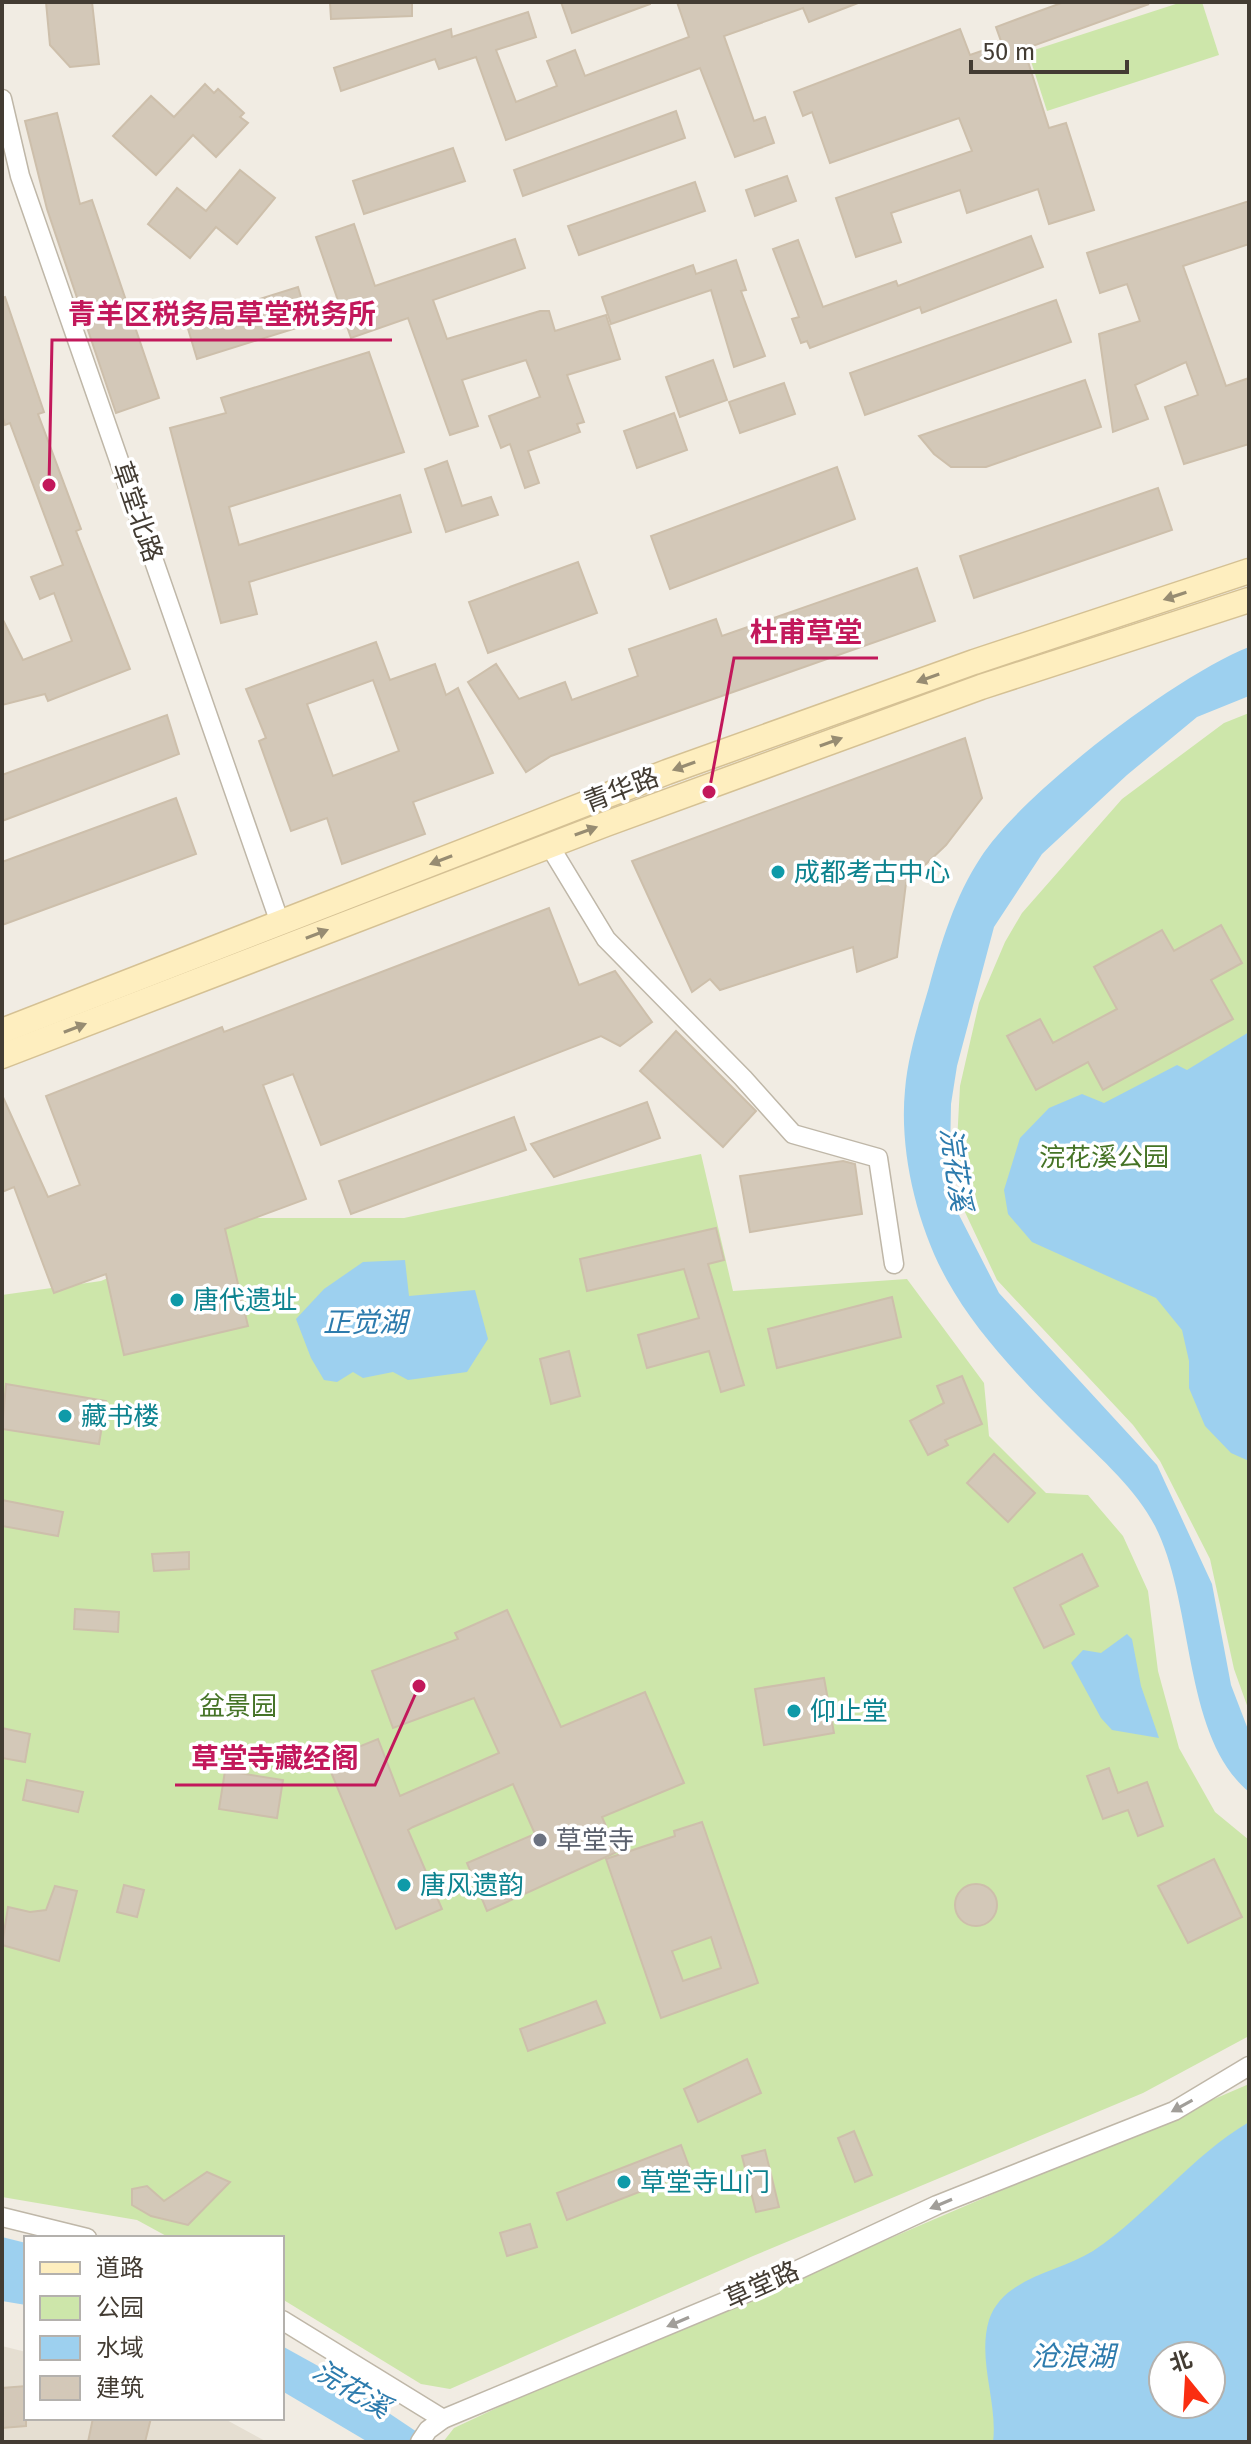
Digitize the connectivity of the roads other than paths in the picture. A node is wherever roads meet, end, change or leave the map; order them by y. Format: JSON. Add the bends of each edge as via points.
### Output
{"nodes":[{"id":1,"x":2,"y":99,"type":"edge"},
{"id":2,"x":1249,"y":571,"type":"edge"},
{"id":3,"x":1249,"y":600,"type":"edge"},
{"id":4,"x":549,"y":845,"type":"junction"},
{"id":5,"x":280,"y":923,"type":"junction"},
{"id":6,"x":2,"y":1031,"type":"edge"},
{"id":7,"x":2,"y":1056,"type":"edge"},
{"id":8,"x":894,"y":1264,"type":"dead end"},
{"id":9,"x":1249,"y":2066,"type":"edge"},
{"id":10,"x":2,"y":2217,"type":"edge"},
{"id":11,"x":79,"y":2236,"type":"edge"},
{"id":12,"x":284,"y":2321,"type":"edge"},
{"id":13,"x":443,"y":2419,"type":"junction"},
{"id":14,"x":424,"y":2436,"type":"edge"}],
"edges":[{"from":1,"to":5,"type":"street","name":"草堂北路","via":[[20,176]]},
{"from":2,"to":5,"type":"main road","name":"青华路","one_way":true,"via":[[682,767]]},
{"from":4,"to":3,"type":"main road","name":"青华路","one_way":true,"via":[[981,687]]},
{"from":7,"to":4,"type":"main road","name":"青华路","one_way":true},
{"from":4,"to":8,"type":"street","via":[[606,939],[793,1134],[878,1158]]},
{"from":5,"to":6,"type":"main road","name":"青华路"},
{"from":9,"to":13,"type":"street","name":"草堂路","one_way":true,"via":[[1174,2111],[937,2205],[772,2282]]},
{"from":10,"to":11,"type":"street"},
{"from":12,"to":13,"type":"street"},
{"from":13,"to":14,"type":"street","name":"草堂路"}]}
